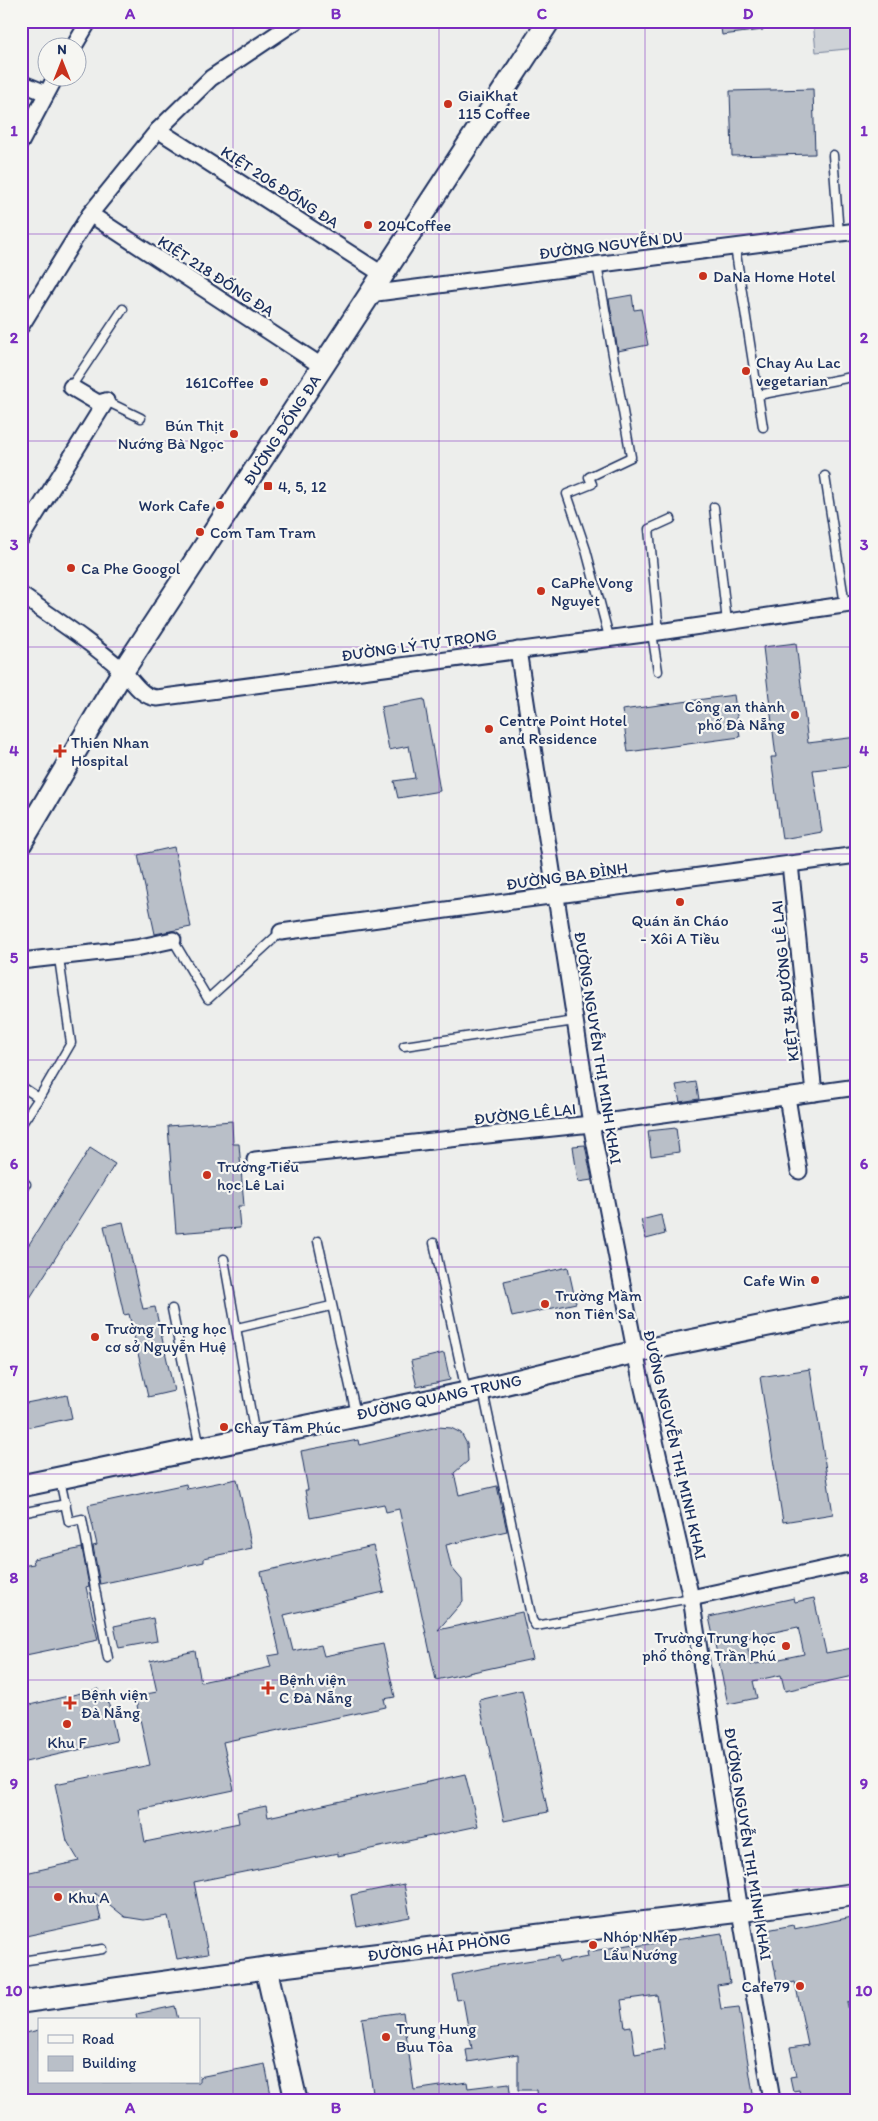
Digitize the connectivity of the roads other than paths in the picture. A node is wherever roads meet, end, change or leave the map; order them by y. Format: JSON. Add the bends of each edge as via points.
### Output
{"nodes":[{"id":1,"x":89,"y":21,"type":"edge"},
{"id":2,"x":296,"y":21,"type":"edge"},
{"id":3,"x":548,"y":21,"type":"edge"},
{"id":4,"x":79,"y":38,"type":"edge"},
{"id":5,"x":21,"y":83,"type":"edge"},
{"id":6,"x":49,"y":88,"type":"edge"},
{"id":7,"x":46,"y":93,"type":"junction"},
{"id":8,"x":158,"y":130,"type":"junction"},
{"id":9,"x":21,"y":142,"type":"edge"},
{"id":10,"x":834,"y":155,"type":"dead end"},
{"id":11,"x":90,"y":214,"type":"junction"},
{"id":12,"x":857,"y":231,"type":"edge"},
{"id":13,"x":839,"y":234,"type":"junction"},
{"id":14,"x":736,"y":247,"type":"junction"},
{"id":15,"x":597,"y":264,"type":"junction"},
{"id":16,"x":382,"y":274,"type":"junction"},
{"id":17,"x":369,"y":294,"type":"junction"},
{"id":18,"x":123,"y":309,"type":"dead end"},
{"id":19,"x":21,"y":326,"type":"edge"},
{"id":20,"x":323,"y":367,"type":"junction"},
{"id":21,"x":857,"y":376,"type":"edge"},
{"id":22,"x":71,"y":387,"type":"joint"},
{"id":23,"x":758,"y":395,"type":"junction"},
{"id":24,"x":106,"y":401,"type":"junction"},
{"id":25,"x":142,"y":418,"type":"dead end"},
{"id":26,"x":763,"y":427,"type":"dead end"},
{"id":27,"x":825,"y":476,"type":"dead end"},
{"id":28,"x":714,"y":507,"type":"dead end"},
{"id":29,"x":671,"y":519,"type":"dead end"},
{"id":30,"x":21,"y":538,"type":"edge"},
{"id":31,"x":22,"y":597,"type":"edge"},
{"id":32,"x":851,"y":604,"type":"edge"},
{"id":33,"x":727,"y":622,"type":"junction"},
{"id":34,"x":655,"y":632,"type":"junction"},
{"id":35,"x":609,"y":637,"type":"junction"},
{"id":36,"x":518,"y":650,"type":"junction"},
{"id":37,"x":658,"y":671,"type":"dead end"},
{"id":38,"x":123,"y":672,"type":"junction"},
{"id":39,"x":21,"y":843,"type":"edge"},
{"id":40,"x":857,"y":855,"type":"edge"},
{"id":41,"x":790,"y":864,"type":"junction"},
{"id":42,"x":554,"y":895,"type":"junction"},
{"id":43,"x":282,"y":932,"type":"joint"},
{"id":44,"x":173,"y":940,"type":"joint"},
{"id":45,"x":59,"y":958,"type":"junction"},
{"id":46,"x":21,"y":961,"type":"edge"},
{"id":47,"x":575,"y":1021,"type":"junction"},
{"id":48,"x":404,"y":1046,"type":"dead end"},
{"id":49,"x":21,"y":1086,"type":"edge"},
{"id":50,"x":857,"y":1087,"type":"edge"},
{"id":51,"x":814,"y":1093,"type":"junction"},
{"id":52,"x":787,"y":1097,"type":"junction"},
{"id":53,"x":39,"y":1098,"type":"junction"},
{"id":54,"x":591,"y":1124,"type":"junction"},
{"id":55,"x":21,"y":1125,"type":"edge"},
{"id":56,"x":255,"y":1160,"type":"dead end"},
{"id":57,"x":800,"y":1171,"type":"dead end"},
{"id":58,"x":318,"y":1241,"type":"dead end"},
{"id":59,"x":434,"y":1244,"type":"dead end"},
{"id":60,"x":224,"y":1259,"type":"dead end"},
{"id":61,"x":331,"y":1306,"type":"junction"},
{"id":62,"x":857,"y":1307,"type":"edge"},
{"id":63,"x":172,"y":1309,"type":"dead end"},
{"id":64,"x":237,"y":1328,"type":"junction"},
{"id":65,"x":635,"y":1352,"type":"junction"},
{"id":66,"x":474,"y":1391,"type":"junction"},
{"id":67,"x":356,"y":1416,"type":"junction"},
{"id":68,"x":256,"y":1436,"type":"junction"},
{"id":69,"x":200,"y":1448,"type":"junction"},
{"id":70,"x":60,"y":1478,"type":"junction"},
{"id":71,"x":21,"y":1486,"type":"edge"},
{"id":72,"x":66,"y":1504,"type":"junction"},
{"id":73,"x":21,"y":1513,"type":"edge"},
{"id":74,"x":857,"y":1562,"type":"edge"},
{"id":75,"x":691,"y":1598,"type":"junction"},
{"id":76,"x":108,"y":1658,"type":"dead end"},
{"id":77,"x":857,"y":1894,"type":"edge"},
{"id":78,"x":740,"y":1911,"type":"junction"},
{"id":79,"x":103,"y":1949,"type":"dead end"},
{"id":80,"x":21,"y":1961,"type":"edge"},
{"id":81,"x":266,"y":1968,"type":"junction"},
{"id":82,"x":21,"y":2002,"type":"edge"},
{"id":83,"x":296,"y":2100,"type":"edge"},
{"id":84,"x":772,"y":2100,"type":"edge"}],
"edges":[{"from":1,"to":4,"type":"street"},
{"from":2,"to":8,"type":"street","via":[[211,78]]},
{"from":3,"to":16,"type":"main road","name":"ĐƯỜNG ĐỐNG ĐA"},
{"from":5,"to":7,"type":"street"},
{"from":6,"to":7,"type":"street"},
{"from":7,"to":9,"type":"street"},
{"from":8,"to":11,"type":"street"},
{"from":8,"to":16,"type":"street","name":"KIỆT 206 ĐỐNG ĐA"},
{"from":10,"to":13,"type":"lane"},
{"from":11,"to":19,"type":"street"},
{"from":11,"to":20,"type":"street","name":"KIỆT 218 ĐỐNG ĐA"},
{"from":12,"to":13,"type":"street","name":"ĐƯỜNG NGUYỄN DU"},
{"from":13,"to":14,"type":"street","name":"ĐƯỜNG NGUYỄN DU"},
{"from":14,"to":15,"type":"street","name":"ĐƯỜNG NGUYỄN DU"},
{"from":14,"to":23,"type":"lane"},
{"from":15,"to":17,"type":"street","name":"ĐƯỜNG NGUYỄN DU"},
{"from":15,"to":35,"type":"lane","via":[[631,458],[589,477],[592,484],[567,494]]},
{"from":16,"to":17,"type":"main road","name":"ĐƯỜNG ĐỐNG ĐA"},
{"from":17,"to":20,"type":"main road","name":"ĐƯỜNG ĐỐNG ĐA"},
{"from":18,"to":22,"type":"lane"},
{"from":20,"to":38,"type":"main road","name":"ĐƯỜNG ĐỐNG ĐA"},
{"from":21,"to":23,"type":"lane"},
{"from":22,"to":24,"type":"street","via":[[98,403]]},
{"from":23,"to":26,"type":"lane"},
{"from":24,"to":25,"type":"lane"},
{"from":24,"to":30,"type":"street"},
{"from":27,"to":32,"type":"lane"},
{"from":28,"to":33,"type":"lane"},
{"from":29,"to":34,"type":"lane","via":[[649,529]]},
{"from":31,"to":38,"type":"street","name":"ĐƯỜNG LÝ TỰ TRỌNG","via":[[101,652]]},
{"from":32,"to":33,"type":"street","name":"ĐƯỜNG LÝ TỰ TRỌNG"},
{"from":33,"to":34,"type":"street","name":"ĐƯỜNG LÝ TỰ TRỌNG"},
{"from":34,"to":35,"type":"street","name":"ĐƯỜNG LÝ TỰ TRỌNG"},
{"from":34,"to":37,"type":"lane"},
{"from":35,"to":36,"type":"street","name":"ĐƯỜNG LÝ TỰ TRỌNG"},
{"from":36,"to":38,"type":"street","name":"ĐƯỜNG LÝ TỰ TRỌNG","via":[[157,698],[146,695]]},
{"from":36,"to":42,"type":"street","name":"ĐƯỜNG NGUYỄN THỊ MINH KHAI"},
{"from":38,"to":39,"type":"main road","name":"ĐƯỜNG ĐỐNG ĐA"},
{"from":40,"to":41,"type":"street","name":"ĐƯỜNG BA ĐÌNH"},
{"from":41,"to":42,"type":"street","name":"ĐƯỜNG BA ĐÌNH"},
{"from":41,"to":51,"type":"street","name":"KIỆT 34 ĐƯỜNG LÊ LAI"},
{"from":42,"to":43,"type":"street","name":"ĐƯỜNG BA ĐÌNH"},
{"from":42,"to":47,"type":"street","name":"ĐƯỜNG NGUYỄN THỊ MINH KHAI"},
{"from":43,"to":44,"type":"lane","via":[[208,999]]},
{"from":44,"to":45,"type":"street"},
{"from":45,"to":46,"type":"street"},
{"from":45,"to":53,"type":"lane","via":[[70,1043]]},
{"from":47,"to":48,"type":"lane"},
{"from":47,"to":54,"type":"street","name":"ĐƯỜNG NGUYỄN THỊ MINH KHAI"},
{"from":49,"to":53,"type":"lane"},
{"from":50,"to":51,"type":"street","name":"ĐƯỜNG LÊ LAI"},
{"from":51,"to":52,"type":"street","name":"ĐƯỜNG LÊ LAI"},
{"from":52,"to":54,"type":"street","name":"ĐƯỜNG LÊ LAI"},
{"from":52,"to":57,"type":"street"},
{"from":53,"to":55,"type":"lane"},
{"from":54,"to":56,"type":"street","name":"ĐƯỜNG LÊ LAI"},
{"from":54,"to":65,"type":"street","name":"ĐƯỜNG NGUYỄN THỊ MINH KHAI"},
{"from":58,"to":61,"type":"lane"},
{"from":59,"to":66,"type":"lane"},
{"from":60,"to":64,"type":"lane"},
{"from":61,"to":64,"type":"lane"},
{"from":61,"to":67,"type":"lane"},
{"from":62,"to":65,"type":"main road","name":"ĐƯỜNG QUANG TRUNG"},
{"from":63,"to":69,"type":"lane"},
{"from":64,"to":68,"type":"lane"},
{"from":65,"to":66,"type":"main road","name":"ĐƯỜNG QUANG TRUNG"},
{"from":65,"to":75,"type":"street","name":"ĐƯỜNG NGUYỄN THỊ MINH KHAI"},
{"from":66,"to":67,"type":"main road","name":"ĐƯỜNG QUANG TRUNG"},
{"from":66,"to":75,"type":"lane","via":[[536,1626]]},
{"from":67,"to":68,"type":"main road","name":"ĐƯỜNG QUANG TRUNG"},
{"from":68,"to":69,"type":"main road","name":"ĐƯỜNG QUANG TRUNG"},
{"from":69,"to":70,"type":"main road","name":"ĐƯỜNG QUANG TRUNG"},
{"from":70,"to":71,"type":"main road","name":"ĐƯỜNG QUANG TRUNG"},
{"from":70,"to":72,"type":"lane"},
{"from":72,"to":73,"type":"lane"},
{"from":72,"to":76,"type":"lane","via":[[70,1522],[82,1519]]},
{"from":74,"to":75,"type":"street"},
{"from":75,"to":78,"type":"street","name":"ĐƯỜNG NGUYỄN THỊ MINH KHAI"},
{"from":77,"to":78,"type":"main road","name":"ĐƯỜNG HẢI PHÒNG"},
{"from":78,"to":81,"type":"main road","name":"ĐƯỜNG HẢI PHÒNG"},
{"from":78,"to":84,"type":"street","name":"ĐƯỜNG NGUYỄN THỊ MINH KHAI"},
{"from":79,"to":80,"type":"lane"},
{"from":81,"to":82,"type":"main road","name":"ĐƯỜNG HẢI PHÒNG"},
{"from":81,"to":83,"type":"main road"}]}
